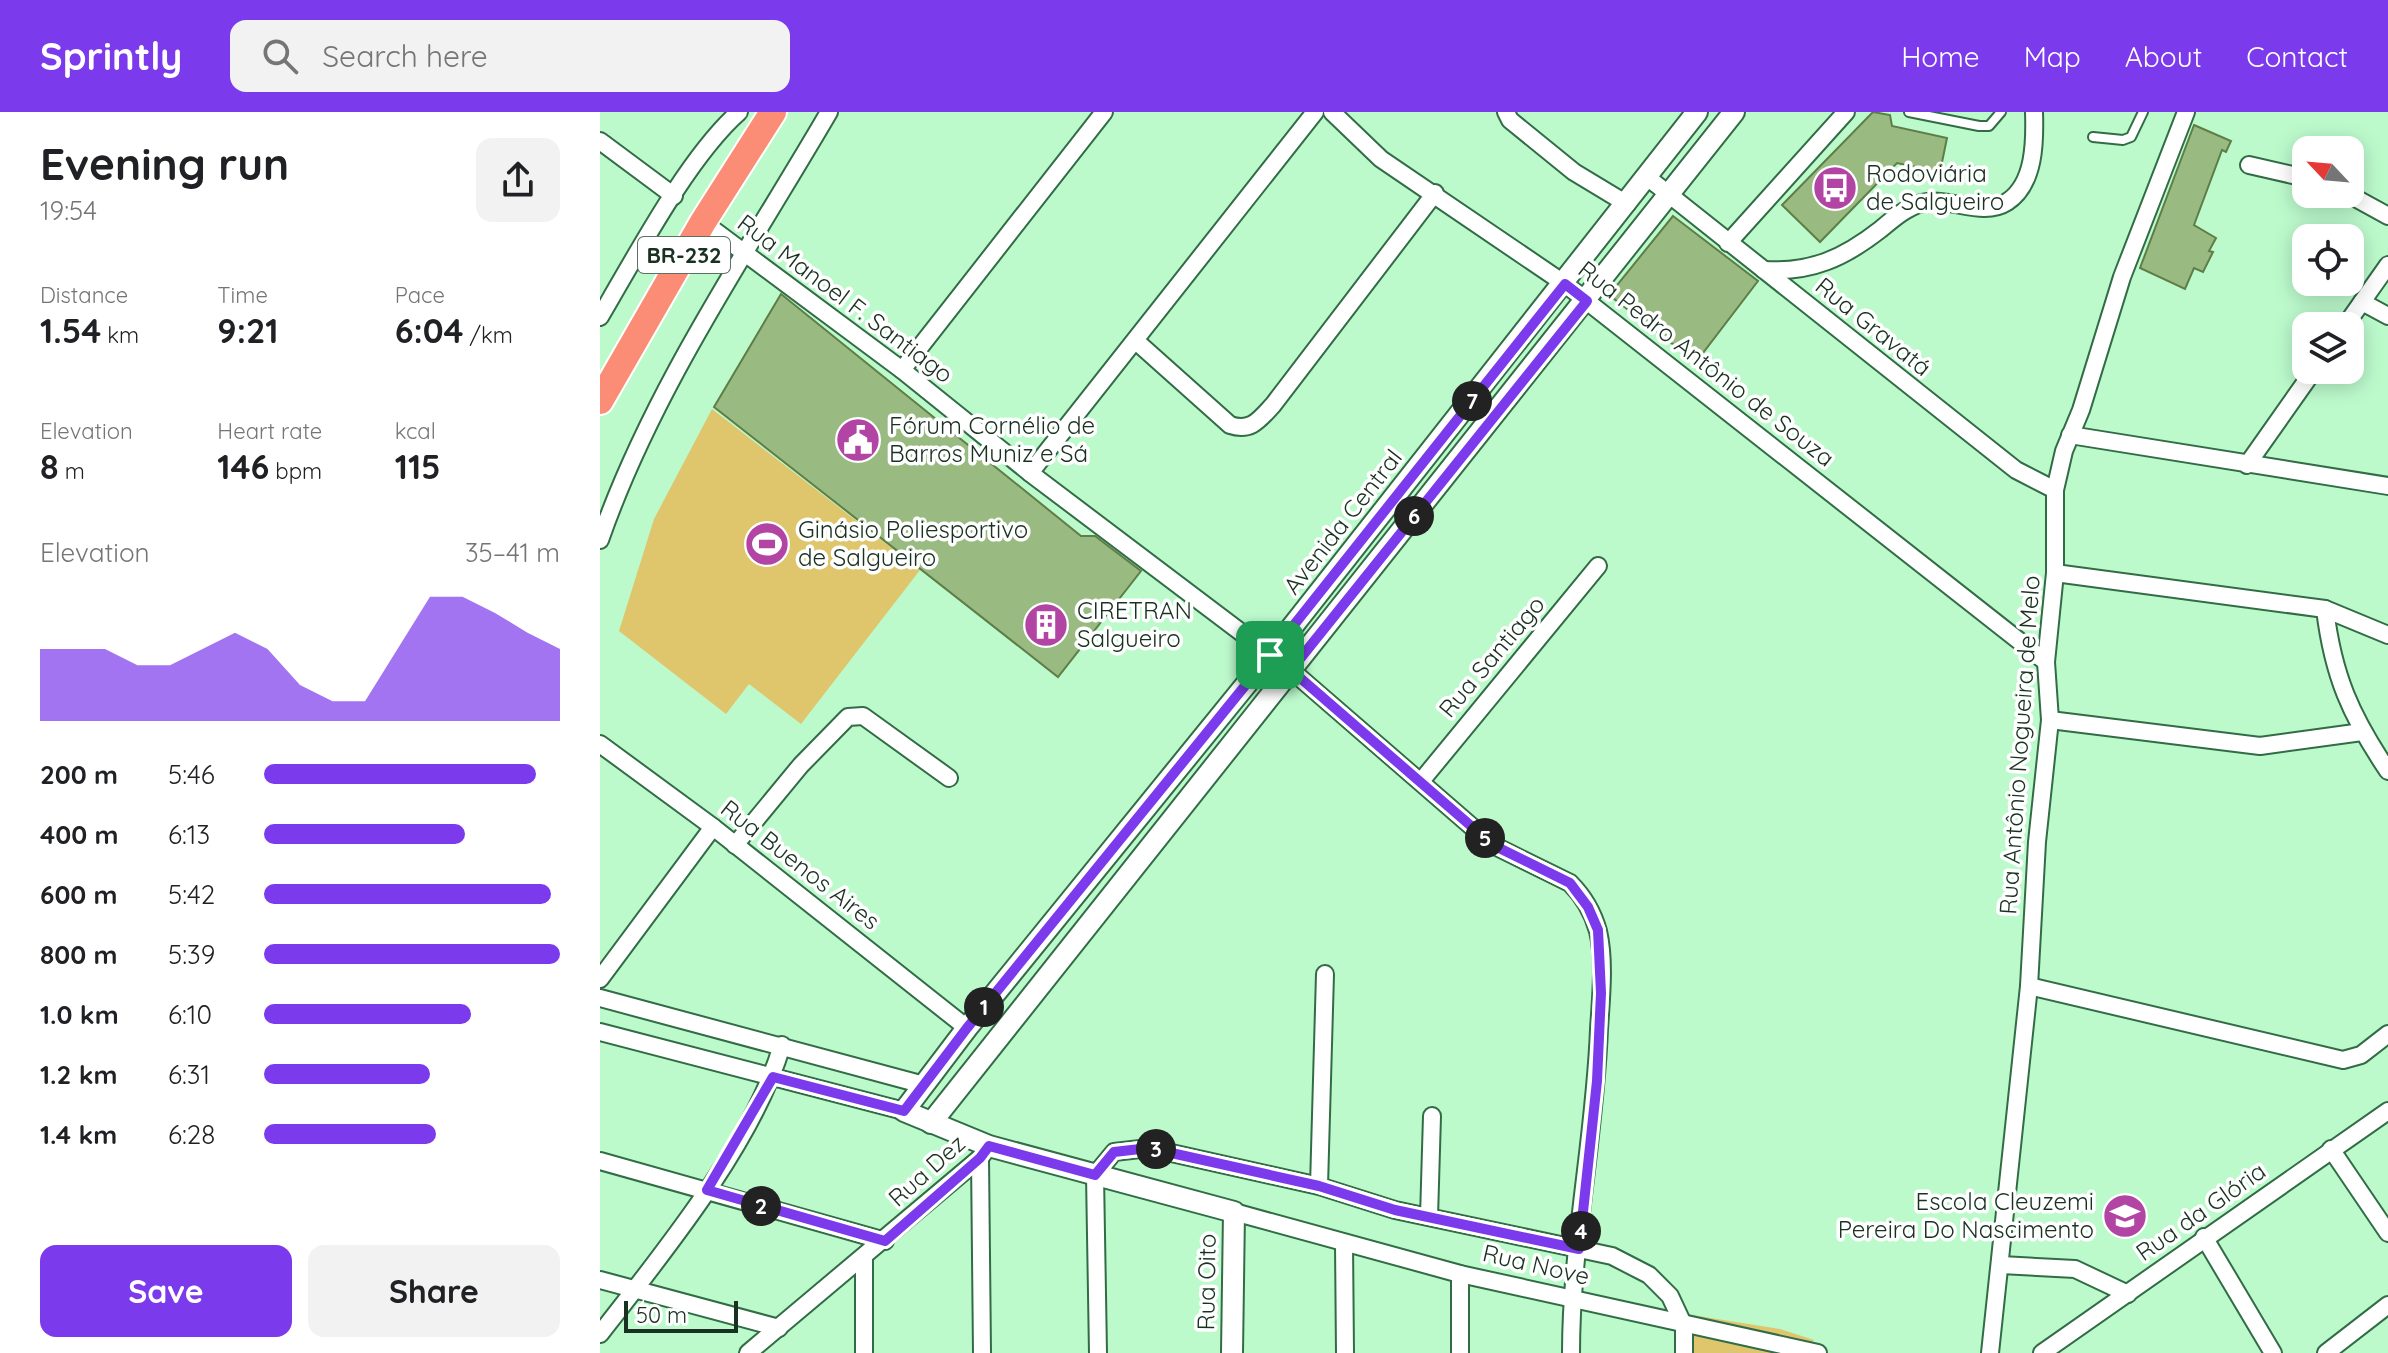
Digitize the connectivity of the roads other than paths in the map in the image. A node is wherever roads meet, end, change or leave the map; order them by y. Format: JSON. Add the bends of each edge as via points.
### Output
{"nodes":[{"id":1,"x":739,"y":112,"type":"edge"},
{"id":2,"x":773,"y":112,"type":"edge"},
{"id":3,"x":829,"y":112,"type":"edge"},
{"id":4,"x":1104,"y":112,"type":"edge"},
{"id":5,"x":1315,"y":112,"type":"edge"},
{"id":6,"x":1332,"y":112,"type":"edge"},
{"id":7,"x":1506,"y":112,"type":"edge"},
{"id":8,"x":1697,"y":112,"type":"edge"},
{"id":9,"x":1734,"y":112,"type":"edge"},
{"id":10,"x":1846,"y":112,"type":"edge"},
{"id":11,"x":1909,"y":112,"type":"edge"},
{"id":12,"x":2001,"y":112,"type":"edge"},
{"id":13,"x":2034,"y":112,"type":"edge"},
{"id":14,"x":2143,"y":112,"type":"edge"},
{"id":15,"x":2186,"y":112,"type":"edge"},
{"id":16,"x":2093,"y":137,"type":"dead end"},
{"id":17,"x":600,"y":141,"type":"edge"},
{"id":18,"x":2249,"y":165,"type":"dead end"},
{"id":19,"x":2292,"y":175,"type":"edge"},
{"id":20,"x":1647,"y":177,"type":"junction"},
{"id":21,"x":1435,"y":193,"type":"junction"},
{"id":22,"x":1667,"y":193,"type":"junction"},
{"id":23,"x":674,"y":196,"type":"junction"},
{"id":24,"x":2364,"y":203,"type":"edge"},
{"id":25,"x":1627,"y":204,"type":"junction"},
{"id":26,"x":2388,"y":216,"type":"edge"},
{"id":27,"x":703,"y":222,"type":"junction"},
{"id":28,"x":1728,"y":243,"type":"junction"},
{"id":29,"x":746,"y":254,"type":"junction"},
{"id":30,"x":2388,"y":265,"type":"edge"},
{"id":31,"x":1764,"y":270,"type":"junction"},
{"id":32,"x":1565,"y":284,"type":"junction"},
{"id":33,"x":1587,"y":301,"type":"junction"},
{"id":34,"x":2362,"y":302,"type":"junction"},
{"id":35,"x":2355,"y":312,"type":"edge"},
{"id":36,"x":2388,"y":316,"type":"edge"},
{"id":37,"x":600,"y":317,"type":"edge"},
{"id":38,"x":1137,"y":342,"type":"junction"},
{"id":39,"x":902,"y":370,"type":"junction"},
{"id":40,"x":2304,"y":384,"type":"edge"},
{"id":41,"x":600,"y":401,"type":"edge"},
{"id":42,"x":2070,"y":435,"type":"junction"},
{"id":43,"x":2247,"y":465,"type":"junction"},
{"id":44,"x":1030,"y":473,"type":"junction"},
{"id":45,"x":2388,"y":486,"type":"edge"},
{"id":46,"x":2055,"y":490,"type":"junction"},
{"id":47,"x":600,"y":540,"type":"edge"},
{"id":48,"x":1598,"y":566,"type":"dead end"},
{"id":49,"x":2055,"y":573,"type":"junction"},
{"id":50,"x":2325,"y":609,"type":"junction"},
{"id":51,"x":2388,"y":635,"type":"edge"},
{"id":52,"x":1270,"y":655,"type":"junction"},
{"id":53,"x":2046,"y":662,"type":"junction"},
{"id":54,"x":1291,"y":670,"type":"junction"},
{"id":55,"x":2050,"y":720,"type":"junction"},
{"id":56,"x":2362,"y":732,"type":"junction"},
{"id":57,"x":600,"y":744,"type":"edge"},
{"id":58,"x":2388,"y":771,"type":"edge"},
{"id":59,"x":949,"y":778,"type":"dead end"},
{"id":60,"x":1422,"y":780,"type":"junction"},
{"id":61,"x":713,"y":827,"type":"junction"},
{"id":62,"x":735,"y":845,"type":"junction"},
{"id":63,"x":1325,"y":974,"type":"dead end"},
{"id":64,"x":600,"y":979,"type":"edge"},
{"id":65,"x":2029,"y":986,"type":"junction"},
{"id":66,"x":600,"y":998,"type":"edge"},
{"id":67,"x":967,"y":1028,"type":"junction"},
{"id":68,"x":600,"y":1032,"type":"edge"},
{"id":69,"x":2388,"y":1034,"type":"edge"},
{"id":70,"x":782,"y":1045,"type":"junction"},
{"id":71,"x":773,"y":1077,"type":"junction"},
{"id":72,"x":924,"y":1085,"type":"junction"},
{"id":73,"x":904,"y":1111,"type":"junction"},
{"id":74,"x":2388,"y":1111,"type":"edge"},
{"id":75,"x":1432,"y":1116,"type":"dead end"},
{"id":76,"x":931,"y":1123,"type":"junction"},
{"id":77,"x":2331,"y":1149,"type":"junction"},
{"id":78,"x":985,"y":1152,"type":"junction"},
{"id":79,"x":600,"y":1161,"type":"edge"},
{"id":80,"x":1095,"y":1175,"type":"junction"},
{"id":81,"x":1319,"y":1186,"type":"junction"},
{"id":82,"x":707,"y":1190,"type":"junction"},
{"id":83,"x":1234,"y":1212,"type":"junction"},
{"id":84,"x":1429,"y":1217,"type":"junction"},
{"id":85,"x":2388,"y":1233,"type":"edge"},
{"id":86,"x":2204,"y":1237,"type":"junction"},
{"id":87,"x":885,"y":1241,"type":"junction"},
{"id":88,"x":1344,"y":1243,"type":"junction"},
{"id":89,"x":1579,"y":1249,"type":"junction"},
{"id":90,"x":864,"y":1259,"type":"junction"},
{"id":91,"x":2001,"y":1265,"type":"junction"},
{"id":92,"x":1460,"y":1274,"type":"junction"},
{"id":93,"x":600,"y":1280,"type":"edge"},
{"id":94,"x":635,"y":1289,"type":"junction"},
{"id":95,"x":2128,"y":1294,"type":"junction"},
{"id":96,"x":1571,"y":1301,"type":"junction"},
{"id":97,"x":2388,"y":1305,"type":"edge"},
{"id":98,"x":1684,"y":1326,"type":"junction"},
{"id":99,"x":779,"y":1328,"type":"junction"},
{"id":100,"x":600,"y":1334,"type":"edge"},
{"id":101,"x":2066,"y":1346,"type":"edge"},
{"id":102,"x":748,"y":1353,"type":"edge"},
{"id":103,"x":864,"y":1353,"type":"edge"},
{"id":104,"x":982,"y":1353,"type":"edge"},
{"id":105,"x":1098,"y":1353,"type":"edge"},
{"id":106,"x":1232,"y":1353,"type":"edge"},
{"id":107,"x":1345,"y":1353,"type":"edge"},
{"id":108,"x":1460,"y":1353,"type":"edge"},
{"id":109,"x":1571,"y":1353,"type":"edge"},
{"id":110,"x":1684,"y":1353,"type":"edge"},
{"id":111,"x":1814,"y":1353,"type":"edge"},
{"id":112,"x":1990,"y":1353,"type":"edge"},
{"id":113,"x":2042,"y":1353,"type":"edge"},
{"id":114,"x":2273,"y":1353,"type":"edge"},
{"id":115,"x":2326,"y":1353,"type":"edge"}],
"edges":[{"from":1,"to":23,"type":"street"},
{"from":2,"to":27,"type":"highway","number":"BR-232"},
{"from":3,"to":29,"type":"street"},
{"from":4,"to":39,"type":"street"},
{"from":5,"to":38,"type":"street"},
{"from":6,"to":21,"type":"street","name":"Rua Pedro Antônio de Souza","via":[[1381,159]]},
{"from":7,"to":25,"type":"street","via":[[1574,172]]},
{"from":8,"to":20,"type":"street","name":"Avenida Central"},
{"from":9,"to":22,"type":"street"},
{"from":10,"to":28,"type":"street"},
{"from":11,"to":12,"type":"lane","via":[[1979,126],[1989,126]]},
{"from":13,"to":31,"type":"street","via":[[2028,173],[2007,202],[1992,207],[1921,203],[1836,260],[1793,272]]},
{"from":14,"to":16,"type":"lane","via":[[2131,137]]},
{"from":15,"to":42,"type":"street","name":"Rua Antônio Nogueira de Melo","via":[[2122,277]]},
{"from":17,"to":23,"type":"street"},
{"from":18,"to":19,"type":"street"},
{"from":20,"to":22,"type":"street","name":"Rua Gravatá"},
{"from":20,"to":25,"type":"street","name":"Avenida Central"},
{"from":21,"to":32,"type":"street","name":"Rua Pedro Antônio de Souza"},
{"from":21,"to":38,"type":"street","via":[[1254,425],[1230,425]]},
{"from":22,"to":28,"type":"street","name":"Rua Gravatá"},
{"from":22,"to":33,"type":"street"},
{"from":23,"to":37,"type":"street"},
{"from":24,"to":26,"type":"street"},
{"from":25,"to":32,"type":"street","name":"Avenida Central"},
{"from":27,"to":29,"type":"street","name":"Rua Manoel F. Santiago"},
{"from":27,"to":41,"type":"highway","number":"BR-232"},
{"from":28,"to":31,"type":"street","name":"Rua Gravatá"},
{"from":29,"to":39,"type":"street","name":"Rua Manoel F. Santiago"},
{"from":29,"to":47,"type":"street","via":[[658,406]]},
{"from":30,"to":34,"type":"street"},
{"from":31,"to":46,"type":"street","name":"Rua Gravatá","via":[[2016,470]]},
{"from":32,"to":33,"type":"street","name":"Rua Pedro Antônio de Souza"},
{"from":32,"to":52,"type":"street","name":"Avenida Central"},
{"from":33,"to":53,"type":"street","name":"Rua Pedro Antônio de Souza"},
{"from":33,"to":54,"type":"street"},
{"from":34,"to":35,"type":"street"},
{"from":34,"to":36,"type":"street"},
{"from":38,"to":44,"type":"street"},
{"from":39,"to":44,"type":"street","name":"Rua Manoel F. Santiago"},
{"from":40,"to":43,"type":"street"},
{"from":42,"to":43,"type":"street"},
{"from":42,"to":46,"type":"street","name":"Rua Antônio Nogueira de Melo"},
{"from":43,"to":45,"type":"street"},
{"from":44,"to":52,"type":"street","name":"Rua Manoel F. Santiago"},
{"from":46,"to":49,"type":"street","name":"Rua Antônio Nogueira de Melo"},
{"from":48,"to":60,"type":"street","name":"Rua Santiago"},
{"from":49,"to":50,"type":"street"},
{"from":49,"to":53,"type":"street","name":"Rua Antônio Nogueira de Melo"},
{"from":50,"to":51,"type":"street"},
{"from":50,"to":56,"type":"street","via":[[2331,657]]},
{"from":52,"to":54,"type":"street","name":"Rua Manoel F. Santiago"},
{"from":52,"to":67,"type":"street","name":"Avenida Central"},
{"from":53,"to":55,"type":"street","name":"Rua Antônio Nogueira de Melo"},
{"from":54,"to":60,"type":"street","name":"Rua Manoel F. Santiago"},
{"from":54,"to":76,"type":"street"},
{"from":55,"to":56,"type":"street","via":[[2260,746]]},
{"from":55,"to":65,"type":"street","name":"Rua Antônio Nogueira de Melo"},
{"from":56,"to":58,"type":"street"},
{"from":57,"to":61,"type":"street","name":"Rua Buenos Aires"},
{"from":59,"to":62,"type":"street","via":[[863,716],[848,717]]},
{"from":60,"to":89,"type":"street","name":"Rua Manoel F. Santiago","via":[[1493,845],[1570,883],[1598,930],[1597,1081]]},
{"from":61,"to":62,"type":"street","name":"Rua Buenos Aires"},
{"from":61,"to":64,"type":"street"},
{"from":62,"to":67,"type":"street","name":"Rua Buenos Aires"},
{"from":63,"to":81,"type":"street"},
{"from":65,"to":69,"type":"street","via":[[2343,1060],[2361,1055]]},
{"from":65,"to":91,"type":"street","name":"Rua Antônio Nogueira de Melo"},
{"from":66,"to":70,"type":"street"},
{"from":67,"to":72,"type":"street","name":"Avenida Central"},
{"from":68,"to":71,"type":"street"},
{"from":70,"to":71,"type":"street"},
{"from":70,"to":72,"type":"street"},
{"from":71,"to":73,"type":"street"},
{"from":71,"to":82,"type":"street"},
{"from":72,"to":73,"type":"street","name":"Avenida Central"},
{"from":73,"to":76,"type":"street","name":"Rua Nove"},
{"from":74,"to":77,"type":"street","name":"Rua da Glória"},
{"from":75,"to":84,"type":"street"},
{"from":76,"to":78,"type":"street","name":"Rua Nove"},
{"from":77,"to":85,"type":"street"},
{"from":77,"to":86,"type":"street","name":"Rua da Glória"},
{"from":78,"to":80,"type":"street","name":"Rua Nove"},
{"from":78,"to":87,"type":"street","name":"Rua Dez"},
{"from":78,"to":104,"type":"street"},
{"from":79,"to":82,"type":"street"},
{"from":80,"to":81,"type":"street","via":[[1114,1152],[1149,1148]]},
{"from":80,"to":83,"type":"street","name":"Rua Nove"},
{"from":80,"to":105,"type":"street"},
{"from":81,"to":84,"type":"street"},
{"from":82,"to":87,"type":"street"},
{"from":82,"to":94,"type":"street"},
{"from":83,"to":88,"type":"street","name":"Rua Nove"},
{"from":83,"to":106,"type":"street","name":"Rua Oito"},
{"from":84,"to":89,"type":"street"},
{"from":86,"to":95,"type":"street","name":"Rua da Glória"},
{"from":86,"to":114,"type":"street"},
{"from":87,"to":90,"type":"street","name":"Rua Dez"},
{"from":88,"to":92,"type":"street","name":"Rua Nove"},
{"from":88,"to":107,"type":"street"},
{"from":89,"to":96,"type":"street","name":"Rua Manoel F. Santiago"},
{"from":89,"to":98,"type":"street","via":[[1612,1256],[1649,1275],[1670,1296]]},
{"from":90,"to":99,"type":"street","name":"Rua Dez"},
{"from":90,"to":103,"type":"street"},
{"from":91,"to":95,"type":"street","via":[[2075,1269]]},
{"from":91,"to":112,"type":"street","name":"Rua Antônio Nogueira de Melo"},
{"from":92,"to":96,"type":"street","name":"Rua Nove"},
{"from":92,"to":108,"type":"street"},
{"from":93,"to":94,"type":"street"},
{"from":94,"to":99,"type":"street"},
{"from":94,"to":100,"type":"street"},
{"from":95,"to":101,"type":"street","name":"Rua da Glória"},
{"from":96,"to":98,"type":"street","name":"Rua Nove"},
{"from":96,"to":109,"type":"street","name":"Rua Manoel F. Santiago"},
{"from":97,"to":115,"type":"street"},
{"from":98,"to":110,"type":"street"},
{"from":98,"to":111,"type":"street","name":"Rua Nove"},
{"from":99,"to":102,"type":"street","name":"Rua Dez"},
{"from":101,"to":113,"type":"street","name":"Rua da Glória"}]}
